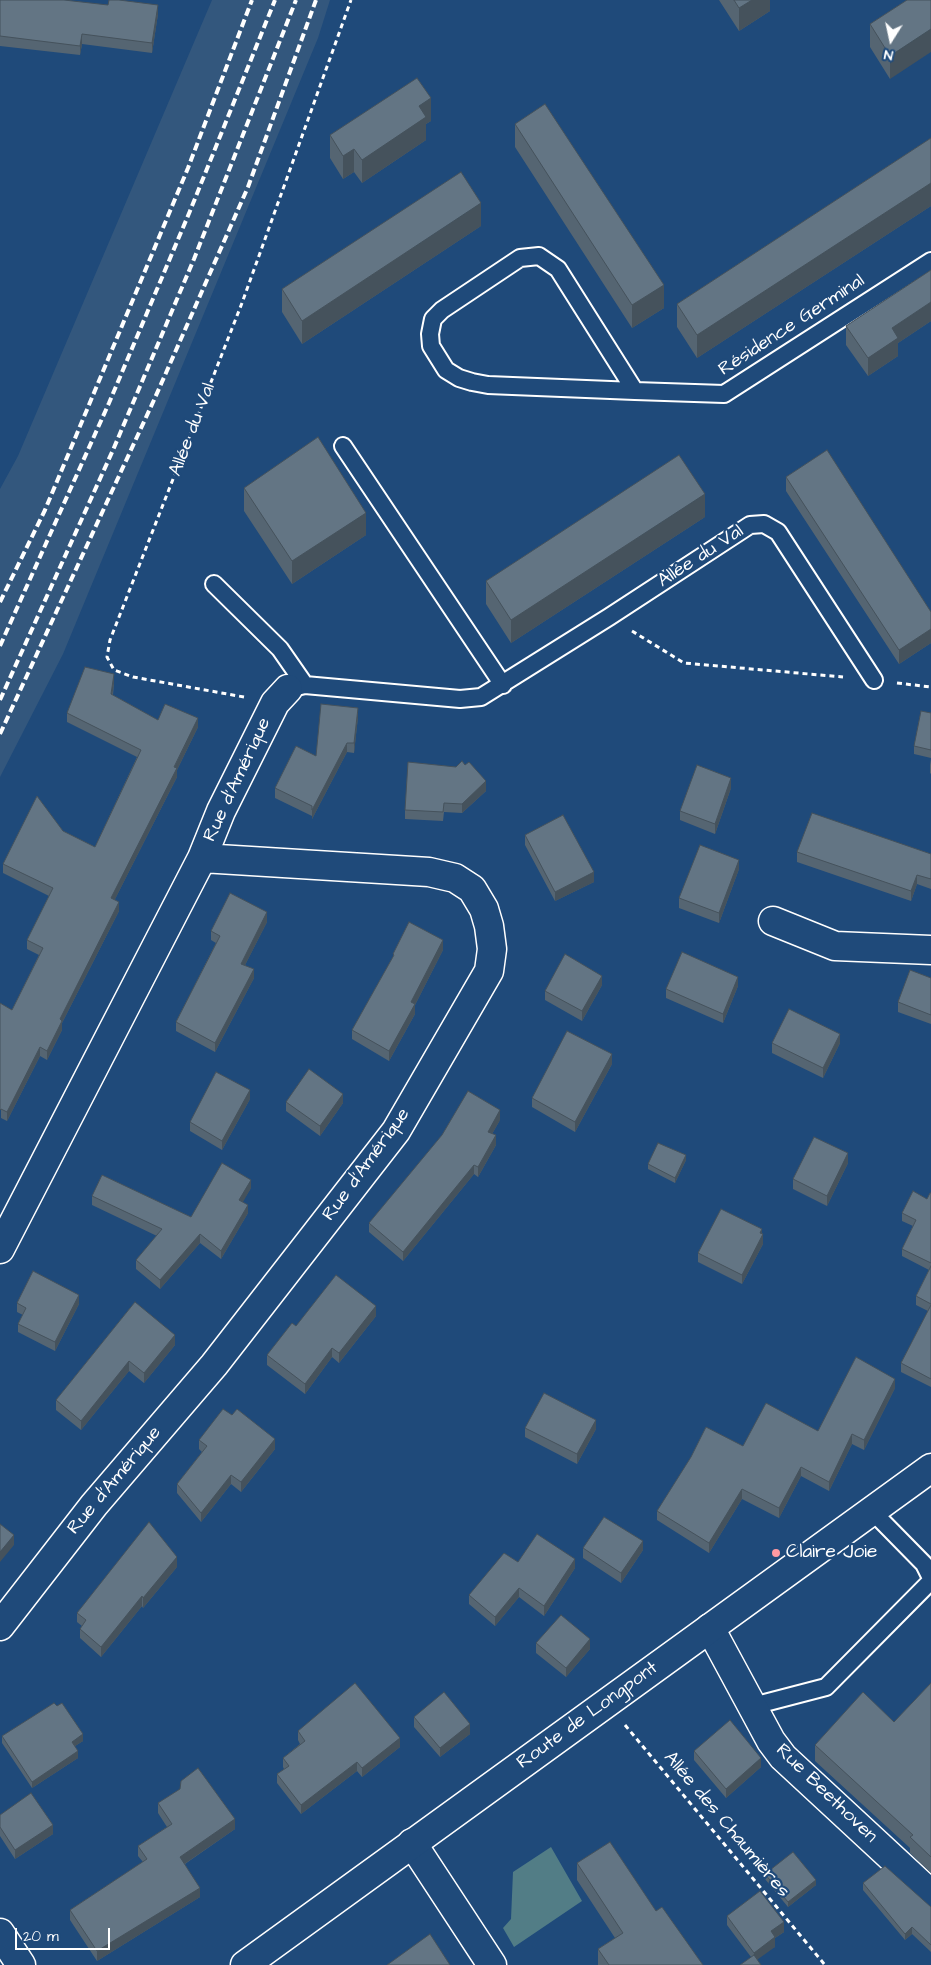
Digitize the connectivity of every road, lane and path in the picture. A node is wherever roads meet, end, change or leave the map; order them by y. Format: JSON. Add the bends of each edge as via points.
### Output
{"nodes":[{"id":1,"x":351,"y":0,"type":"edge"},
{"id":2,"x":931,"y":261,"type":"edge"},
{"id":3,"x":635,"y":391,"type":"junction"},
{"id":4,"x":344,"y":446,"type":"dead end"},
{"id":5,"x":214,"y":584,"type":"dead end"},
{"id":6,"x":609,"y":617,"type":"junction"},
{"id":7,"x":874,"y":680,"type":"junction"},
{"id":8,"x":503,"y":685,"type":"junction"},
{"id":9,"x":931,"y":687,"type":"edge"},
{"id":10,"x":289,"y":692,"type":"junction"},
{"id":11,"x":202,"y":858,"type":"junction"},
{"id":12,"x":773,"y":921,"type":"dead end"},
{"id":13,"x":931,"y":950,"type":"edge"},
{"id":14,"x":0,"y":1249,"type":"edge"},
{"id":15,"x":931,"y":1468,"type":"edge"},
{"id":16,"x":872,"y":1511,"type":"junction"},
{"id":17,"x":931,"y":1579,"type":"edge"},
{"id":18,"x":0,"y":1626,"type":"edge"},
{"id":19,"x":710,"y":1628,"type":"junction"},
{"id":20,"x":607,"y":1703,"type":"junction"},
{"id":21,"x":753,"y":1706,"type":"junction"},
{"id":22,"x":412,"y":1843,"type":"junction"},
{"id":23,"x":931,"y":1894,"type":"edge"},
{"id":24,"x":0,"y":1933,"type":"edge"},
{"id":25,"x":20,"y":1965,"type":"edge"},
{"id":26,"x":245,"y":1965,"type":"edge"},
{"id":27,"x":492,"y":1965,"type":"edge"},
{"id":28,"x":825,"y":1965,"type":"edge"}],
"edges":[{"from":1,"to":10,"type":"path","name":"Allée du Val","via":[[242,303],[110,640],[107,657],[114,670],[133,677]]},
{"from":2,"to":3,"type":"lane","name":"Résidence Germinal","via":[[724,394]]},
{"from":3,"to":3,"type":"lane","name":"Résidence Germinal","via":[[558,269],[539,256],[520,258],[442,310],[434,319],[431,346],[446,370],[458,378],[488,385]]},
{"from":4,"to":8,"type":"lane"},
{"from":5,"to":10,"type":"lane","via":[[280,649]]},
{"from":6,"to":7,"type":"path","via":[[684,663]]},
{"from":6,"to":7,"type":"lane","name":"Allée du Val","via":[[750,525],[764,524],[778,532]]},
{"from":6,"to":8,"type":"lane","name":"Allée du Val"},
{"from":7,"to":9,"type":"path"},
{"from":8,"to":10,"type":"lane","name":"Allée du Val","via":[[481,697],[460,699]]},
{"from":10,"to":11,"type":"street","name":"Rue d'Amérique","via":[[221,811]]},
{"from":11,"to":14,"type":"street","name":"Rue d'Amérique"},
{"from":11,"to":18,"type":"street","name":"Rue d'Amérique","via":[[429,872],[455,878],[472,889],[484,909],[492,949],[489,971],[396,1131],[214,1365],[94,1504]]},
{"from":12,"to":13,"type":"street","via":[[835,946]]},
{"from":15,"to":16,"type":"street","name":"Route de Longpont"},
{"from":16,"to":17,"type":"lane","via":[[924,1564]]},
{"from":16,"to":19,"type":"street","name":"Route de Longpont"},
{"from":17,"to":21,"type":"lane","via":[[826,1687]]},
{"from":19,"to":20,"type":"street","name":"Route de Longpont"},
{"from":19,"to":21,"type":"street","name":"Rue Beethoven"},
{"from":20,"to":22,"type":"street","name":"Route de Longpont"},
{"from":20,"to":28,"type":"path","name":"Allée des Chaumières"},
{"from":21,"to":23,"type":"street","name":"Rue Beethoven","via":[[771,1741],[784,1757]]},
{"from":22,"to":26,"type":"street","name":"Route de Longpont"},
{"from":22,"to":27,"type":"street"},
{"from":24,"to":25,"type":"street"}]}
